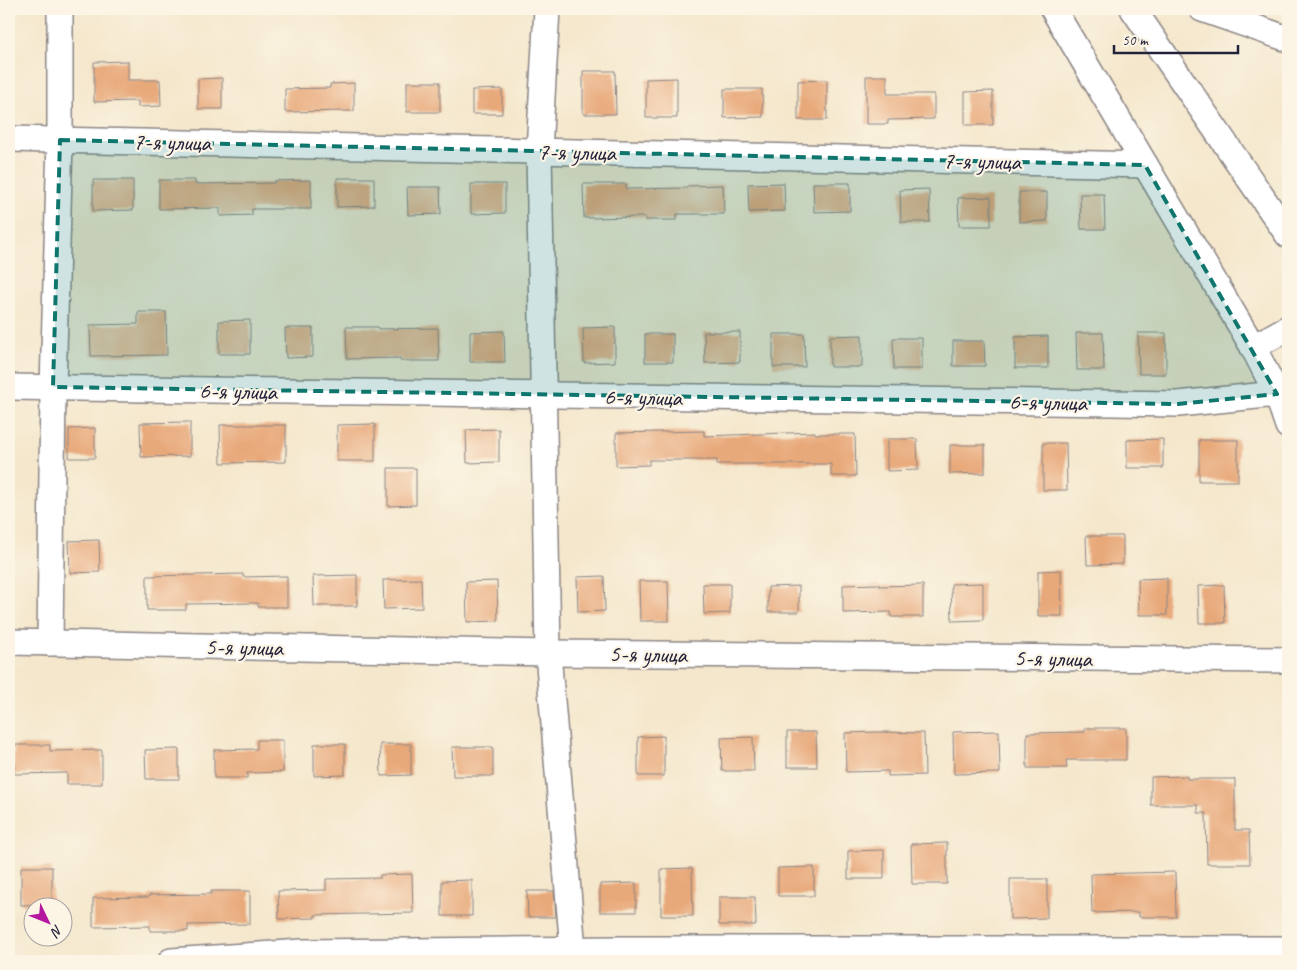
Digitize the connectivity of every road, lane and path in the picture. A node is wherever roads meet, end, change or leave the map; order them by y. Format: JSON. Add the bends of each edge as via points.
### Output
{"nodes":[{"id":1,"x":60,"y":9,"type":"edge"},
{"id":2,"x":547,"y":9,"type":"edge"},
{"id":3,"x":1053,"y":9,"type":"edge"},
{"id":4,"x":1133,"y":9,"type":"edge"},
{"id":5,"x":1202,"y":9,"type":"edge"},
{"id":6,"x":1288,"y":39,"type":"edge"},
{"id":7,"x":9,"y":139,"type":"edge"},
{"id":8,"x":60,"y":140,"type":"junction"},
{"id":9,"x":539,"y":151,"type":"junction"},
{"id":10,"x":1145,"y":165,"type":"junction"},
{"id":11,"x":1288,"y":235,"type":"edge"},
{"id":12,"x":1288,"y":328,"type":"edge"},
{"id":13,"x":1253,"y":347,"type":"junction"},
{"id":14,"x":9,"y":387,"type":"edge"},
{"id":15,"x":53,"y":387,"type":"junction"},
{"id":16,"x":1277,"y":394,"type":"junction"},
{"id":17,"x":544,"y":396,"type":"junction"},
{"id":18,"x":1288,"y":426,"type":"edge"},
{"id":19,"x":9,"y":642,"type":"edge"},
{"id":20,"x":50,"y":643,"type":"junction"},
{"id":21,"x":548,"y":653,"type":"junction"},
{"id":22,"x":1288,"y":660,"type":"edge"},
{"id":23,"x":1288,"y":949,"type":"edge"},
{"id":24,"x":573,"y":950,"type":"junction"},
{"id":25,"x":620,"y":955,"type":"edge"},
{"id":26,"x":301,"y":957,"type":"edge"},
{"id":27,"x":170,"y":961,"type":"edge"}],
"edges":[{"from":1,"to":8,"type":"street"},
{"from":2,"to":9,"type":"street"},
{"from":3,"to":10,"type":"street"},
{"from":4,"to":11,"type":"street"},
{"from":5,"to":6,"type":"street"},
{"from":7,"to":8,"type":"street","name":"7-я улица"},
{"from":8,"to":9,"type":"street","name":"7-я улица"},
{"from":8,"to":15,"type":"street"},
{"from":9,"to":10,"type":"street","name":"7-я улица"},
{"from":9,"to":17,"type":"street"},
{"from":10,"to":13,"type":"street"},
{"from":12,"to":13,"type":"street"},
{"from":13,"to":16,"type":"street"},
{"from":14,"to":15,"type":"street","name":"6-я улица"},
{"from":15,"to":17,"type":"street","name":"6-я улица"},
{"from":15,"to":20,"type":"street"},
{"from":16,"to":17,"type":"street","name":"6-я улица","via":[[1178,404]]},
{"from":16,"to":18,"type":"street"},
{"from":17,"to":21,"type":"street"},
{"from":19,"to":20,"type":"street","name":"5-я улица"},
{"from":20,"to":21,"type":"street","name":"5-я улица"},
{"from":21,"to":22,"type":"street","name":"5-я улица"},
{"from":21,"to":24,"type":"street"},
{"from":23,"to":25,"type":"street"},
{"from":24,"to":25,"type":"street"},
{"from":24,"to":26,"type":"street"},
{"from":26,"to":27,"type":"street"}]}
